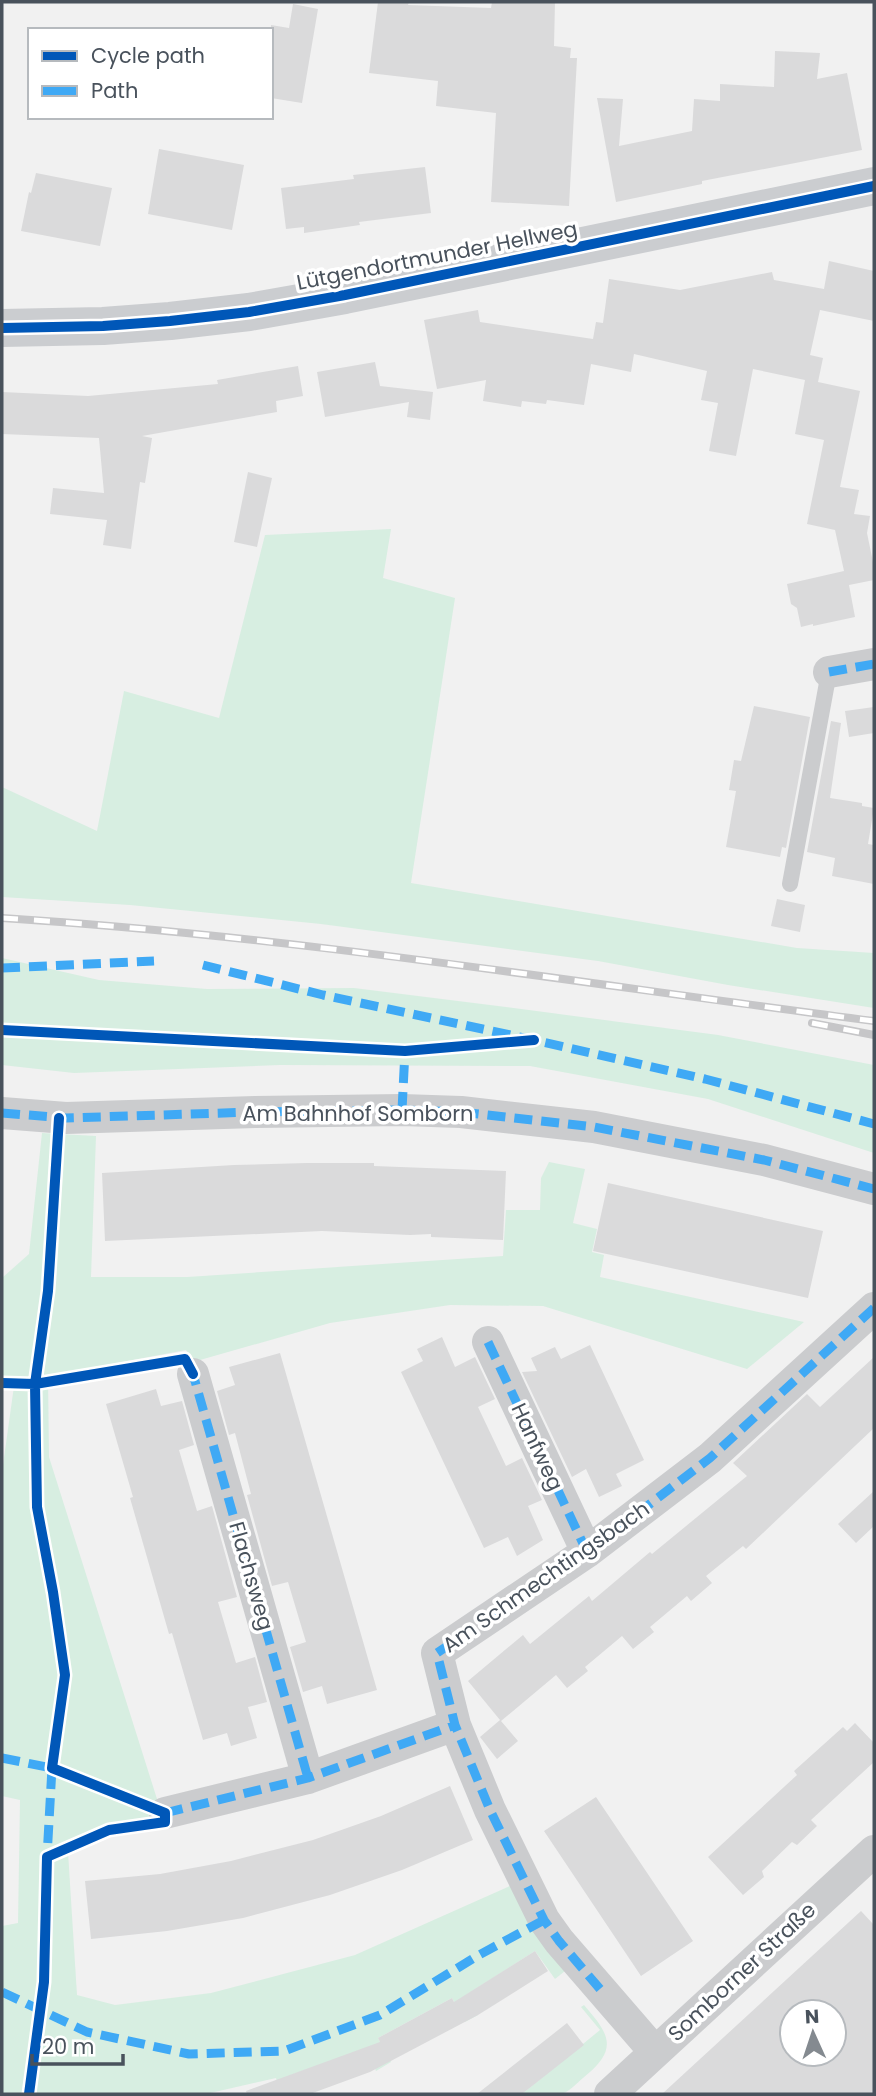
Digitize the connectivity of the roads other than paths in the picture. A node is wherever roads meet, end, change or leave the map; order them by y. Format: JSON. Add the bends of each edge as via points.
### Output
{"nodes":[{"id":1,"x":874,"y":186,"type":"edge"},
{"id":2,"x":2,"y":328,"type":"edge"},
{"id":3,"x":874,"y":664,"type":"edge"},
{"id":4,"x":828,"y":672,"type":"joint"},
{"id":5,"x":790,"y":884,"type":"dead end"},
{"id":6,"x":2,"y":1113,"type":"edge"},
{"id":7,"x":874,"y":1189,"type":"edge"},
{"id":8,"x":874,"y":1308,"type":"edge"},
{"id":9,"x":488,"y":1342,"type":"dead end"},
{"id":10,"x":193,"y":1374,"type":"dead end"},
{"id":11,"x":587,"y":1552,"type":"junction"},
{"id":12,"x":455,"y":1725,"type":"junction"},
{"id":13,"x":308,"y":1778,"type":"junction"},
{"id":14,"x":165,"y":1812,"type":"dead end"},
{"id":15,"x":874,"y":1851,"type":"edge"},
{"id":16,"x":655,"y":2052,"type":"junction"},
{"id":17,"x":610,"y":2094,"type":"edge"}],
"edges":[{"from":1,"to":2,"type":"main road","name":"Lütgendortmunder Hellweg","via":[[261,310],[103,326]]},
{"from":3,"to":4,"type":"street"},
{"from":4,"to":5,"type":"lane"},
{"from":6,"to":7,"type":"street","name":"Am Bahnhof Somborn","via":[[66,1118],[461,1112],[594,1127],[764,1160]]},
{"from":8,"to":11,"type":"street","name":"Am Schmechtingsbach","via":[[710,1458]]},
{"from":9,"to":11,"type":"street","name":"Hanfweg"},
{"from":10,"to":13,"type":"street","name":"Flachsweg"},
{"from":11,"to":12,"type":"street","name":"Am Schmechtingsbach","via":[[437,1653]]},
{"from":12,"to":13,"type":"street"},
{"from":12,"to":16,"type":"street","name":"Am Schmechtingsbach","via":[[544,1920]]},
{"from":13,"to":14,"type":"street"},
{"from":15,"to":16,"type":"street","name":"Somborner Straße"},
{"from":16,"to":17,"type":"street","name":"Somborner Straße"}]}
